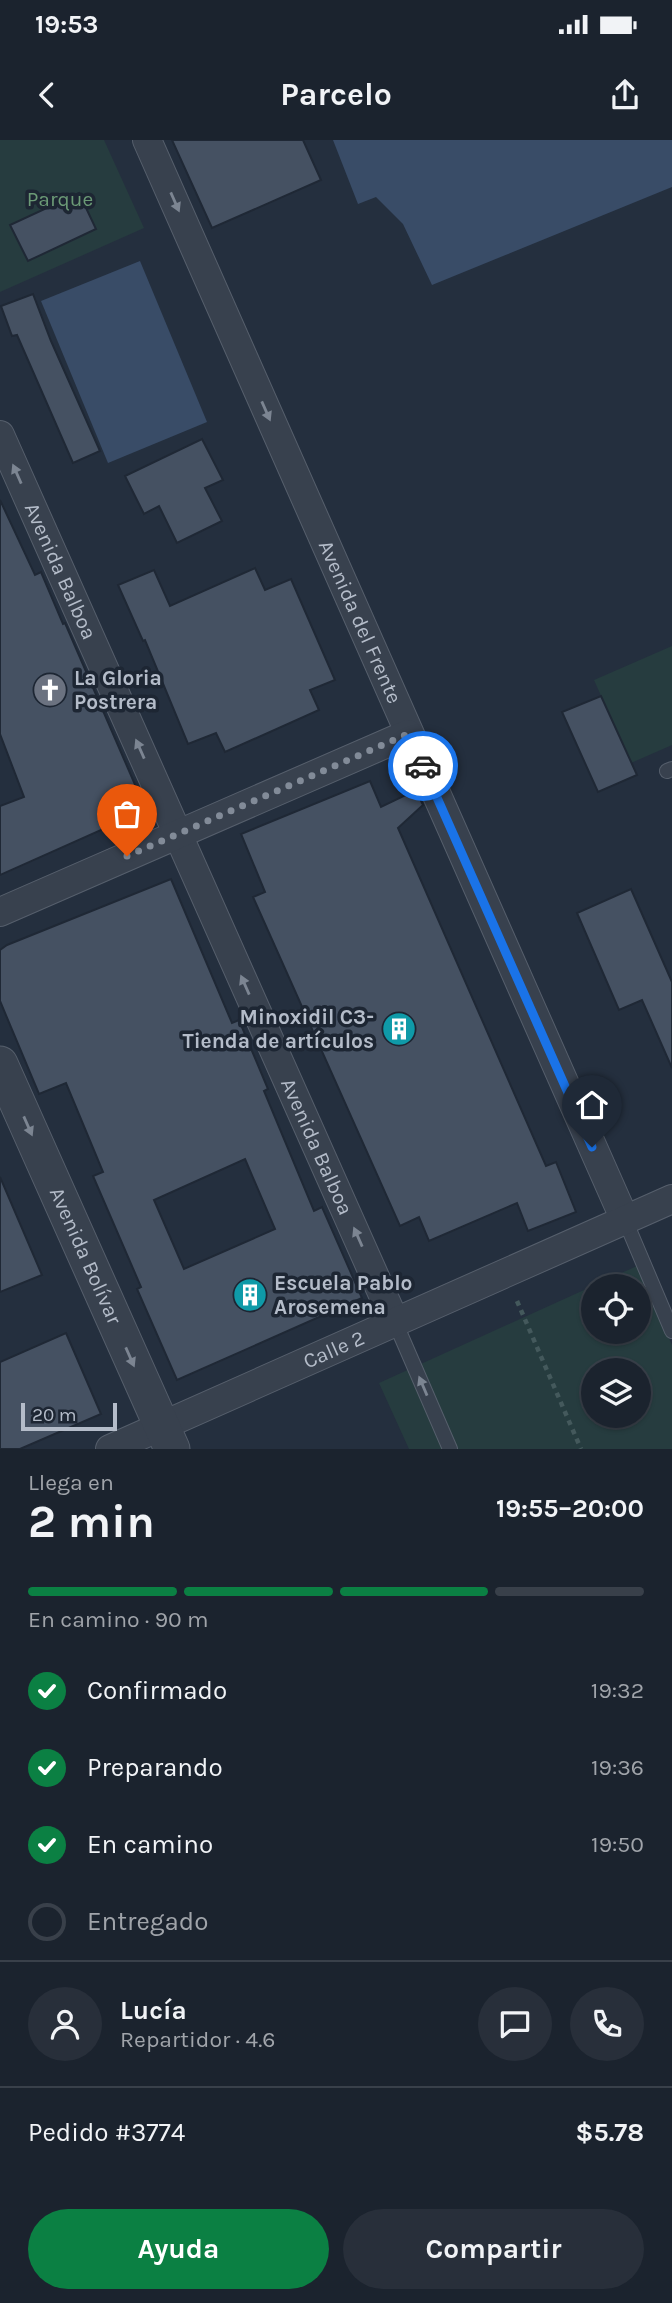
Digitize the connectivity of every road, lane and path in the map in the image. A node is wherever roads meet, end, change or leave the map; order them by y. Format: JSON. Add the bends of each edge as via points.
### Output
{"nodes":[{"id":1,"x":147,"y":140,"type":"edge"},
{"id":2,"x":0,"y":435,"type":"edge"},
{"id":3,"x":408,"y":734,"type":"junction"},
{"id":4,"x":178,"y":834,"type":"junction"},
{"id":5,"x":0,"y":912,"type":"edge"},
{"id":6,"x":0,"y":1064,"type":"edge"},
{"id":7,"x":672,"y":1199,"type":"edge"},
{"id":8,"x":625,"y":1220,"type":"junction"},
{"id":9,"x":506,"y":1274,"type":"junction"},
{"id":10,"x":396,"y":1322,"type":"junction"},
{"id":11,"x":672,"y":1331,"type":"edge"},
{"id":12,"x":166,"y":1437,"type":"edge"},
{"id":13,"x":110,"y":1449,"type":"edge"},
{"id":14,"x":450,"y":1449,"type":"edge"},
{"id":15,"x":581,"y":1449,"type":"edge"}],
"edges":[{"from":1,"to":3,"type":"street","name":"Avenida del Frente","one_way":true},
{"from":4,"to":2,"type":"street","name":"Avenida Balboa","one_way":true},
{"from":3,"to":4,"type":"street"},
{"from":3,"to":8,"type":"street","name":"Avenida del Frente"},
{"from":4,"to":5,"type":"street"},
{"from":10,"to":4,"type":"street","name":"Avenida Balboa","one_way":true},
{"from":6,"to":12,"type":"street","name":"Avenida Bolívar","one_way":true},
{"from":7,"to":8,"type":"street","name":"Calle 2"},
{"from":8,"to":9,"type":"street","name":"Calle 2"},
{"from":8,"to":11,"type":"lane"},
{"from":9,"to":10,"type":"street","name":"Calle 2"},
{"from":9,"to":15,"type":"path"},
{"from":10,"to":12,"type":"street","name":"Calle 2"},
{"from":14,"to":10,"type":"lane","one_way":true},
{"from":12,"to":13,"type":"street","name":"Calle 2"}]}
